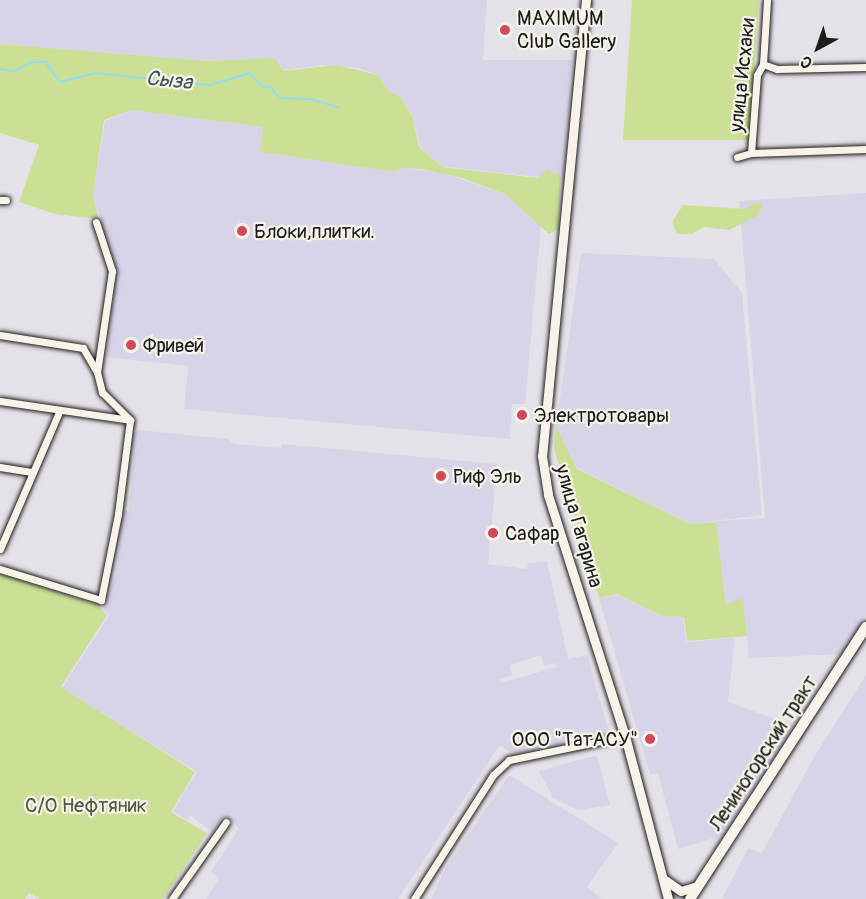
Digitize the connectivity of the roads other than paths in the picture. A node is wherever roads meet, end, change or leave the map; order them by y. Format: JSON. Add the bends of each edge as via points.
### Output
{"nodes":[{"id":1,"x":586,"y":0,"type":"edge"},
{"id":2,"x":767,"y":0,"type":"edge"},
{"id":3,"x":763,"y":64,"type":"junction"},
{"id":4,"x":866,"y":67,"type":"edge"},
{"id":5,"x":866,"y":149,"type":"edge"},
{"id":6,"x":751,"y":153,"type":"junction"},
{"id":7,"x":737,"y":157,"type":"dead end"},
{"id":8,"x":96,"y":222,"type":"dead end"},
{"id":9,"x":0,"y":335,"type":"edge"},
{"id":10,"x":97,"y":372,"type":"junction"},
{"id":11,"x":0,"y":402,"type":"edge"},
{"id":12,"x":60,"y":410,"type":"junction"},
{"id":13,"x":130,"y":420,"type":"junction"},
{"id":14,"x":0,"y":468,"type":"edge"},
{"id":15,"x":32,"y":472,"type":"junction"},
{"id":16,"x":1,"y":539,"type":"edge"},
{"id":17,"x":0,"y":549,"type":"edge"},
{"id":18,"x":0,"y":569,"type":"edge"},
{"id":19,"x":866,"y":627,"type":"edge"},
{"id":20,"x":625,"y":736,"type":"junction"},
{"id":21,"x":226,"y":822,"type":"dead end"},
{"id":22,"x":662,"y":872,"type":"junction"},
{"id":23,"x":702,"y":881,"type":"junction"},
{"id":24,"x":172,"y":899,"type":"edge"},
{"id":25,"x":414,"y":899,"type":"edge"},
{"id":26,"x":668,"y":899,"type":"edge"},
{"id":27,"x":690,"y":899,"type":"edge"}],
"edges":[{"from":1,"to":20,"type":"street","name":"улица Гагарина","via":[[542,456],[548,495]]},
{"from":2,"to":3,"type":"street","name":"улица Исхаки"},
{"from":3,"to":4,"type":"street","via":[[777,69]]},
{"from":3,"to":6,"type":"street","name":"улица Исхаки","via":[[758,71]]},
{"from":5,"to":6,"type":"street"},
{"from":6,"to":7,"type":"street"},
{"from":8,"to":10,"type":"street","via":[[112,271]]},
{"from":9,"to":10,"type":"street","via":[[83,348]]},
{"from":10,"to":13,"type":"street","via":[[102,392]]},
{"from":11,"to":12,"type":"street"},
{"from":12,"to":13,"type":"street"},
{"from":12,"to":15,"type":"street"},
{"from":13,"to":18,"type":"street","via":[[118,514],[101,600]]},
{"from":14,"to":15,"type":"street"},
{"from":15,"to":16,"type":"street"},
{"from":16,"to":17,"type":"street"},
{"from":19,"to":23,"type":"main road","name":"Лениногорский тракт"},
{"from":20,"to":22,"type":"street","name":"улица Гагарина"},
{"from":20,"to":25,"type":"street","via":[[509,760],[493,776]]},
{"from":21,"to":24,"type":"street"},
{"from":22,"to":23,"type":"street","via":[[670,885],[681,891],[689,891]]},
{"from":22,"to":26,"type":"street","name":"улица Гагарина"},
{"from":23,"to":27,"type":"main road","name":"Лениногорский тракт"}]}
